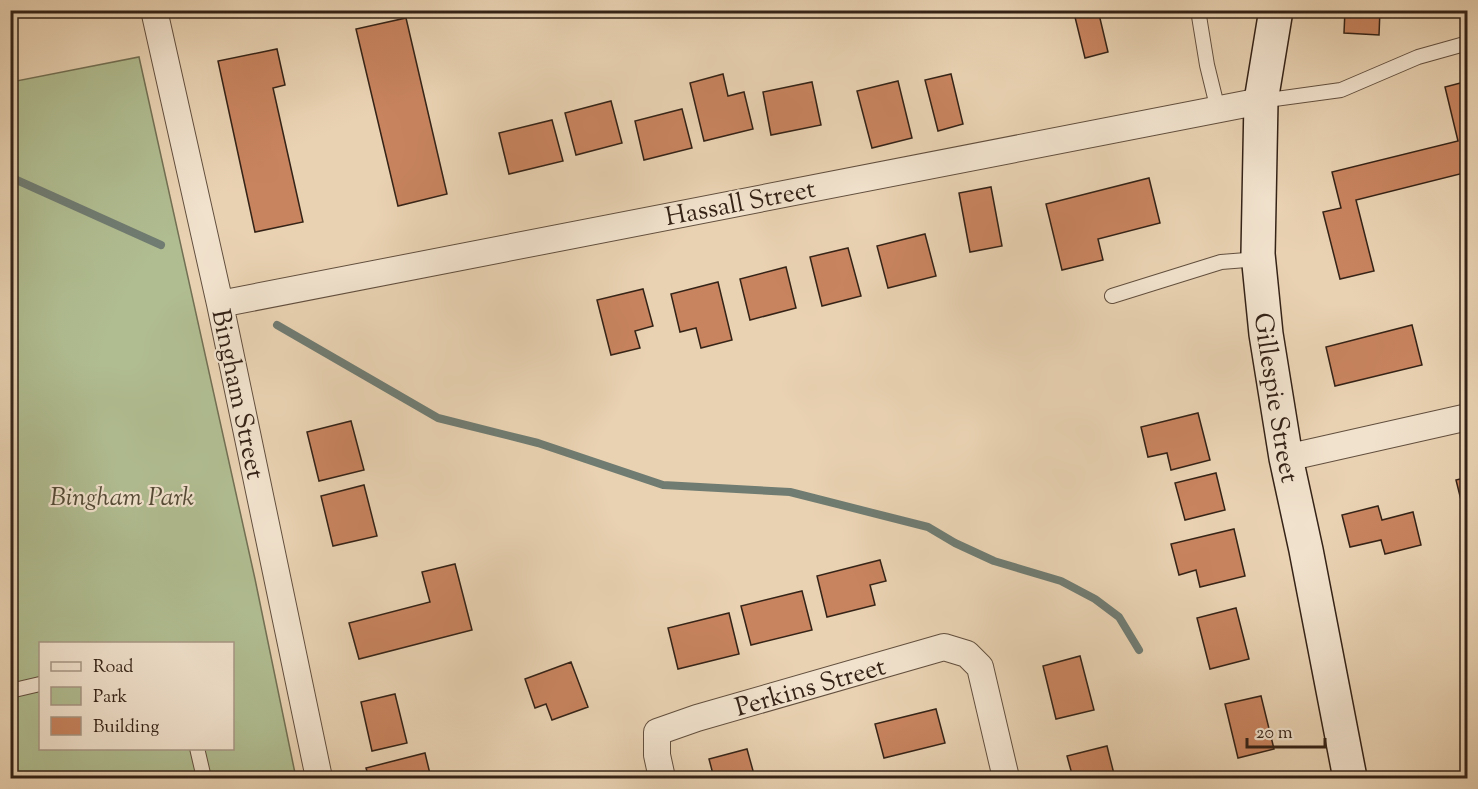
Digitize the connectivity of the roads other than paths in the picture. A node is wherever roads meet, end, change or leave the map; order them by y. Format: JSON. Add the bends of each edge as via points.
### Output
{"nodes":[{"id":1,"x":154,"y":10,"type":"edge"},
{"id":2,"x":1198,"y":10,"type":"edge"},
{"id":3,"x":1275,"y":10,"type":"edge"},
{"id":4,"x":1467,"y":43,"type":"edge"},
{"id":5,"x":1261,"y":101,"type":"junction"},
{"id":6,"x":1218,"y":110,"type":"junction"},
{"id":7,"x":1259,"y":259,"type":"junction"},
{"id":8,"x":1112,"y":296,"type":"dead end"},
{"id":9,"x":220,"y":304,"type":"junction"},
{"id":10,"x":1467,"y":417,"type":"edge"},
{"id":11,"x":1286,"y":458,"type":"junction"},
{"id":12,"x":39,"y":684,"type":"edge"},
{"id":13,"x":10,"y":691,"type":"edge"},
{"id":14,"x":197,"y":750,"type":"edge"},
{"id":15,"x":660,"y":767,"type":"edge"},
{"id":16,"x":204,"y":778,"type":"edge"},
{"id":17,"x":319,"y":778,"type":"edge"},
{"id":18,"x":1006,"y":778,"type":"edge"},
{"id":19,"x":1350,"y":778,"type":"edge"}],
"edges":[{"from":1,"to":9,"type":"street","name":"Bingham Street"},
{"from":2,"to":6,"type":"lane"},
{"from":3,"to":5,"type":"street","name":"Gillespie Street"},
{"from":4,"to":5,"type":"lane","via":[[1418,57],[1341,90]]},
{"from":5,"to":6,"type":"street","name":"Hassall Street"},
{"from":5,"to":7,"type":"street","name":"Gillespie Street"},
{"from":6,"to":9,"type":"street","name":"Hassall Street"},
{"from":7,"to":8,"type":"lane","via":[[1221,262]]},
{"from":7,"to":11,"type":"street","name":"Gillespie Street","via":[[1266,334]]},
{"from":9,"to":17,"type":"street","name":"Bingham Street"},
{"from":10,"to":11,"type":"street"},
{"from":11,"to":19,"type":"street","name":"Gillespie Street"},
{"from":12,"to":13,"type":"lane"},
{"from":14,"to":16,"type":"lane"},
{"from":15,"to":18,"type":"street","name":"Perkins Street","via":[[657,732],[944,647],[967,654],[981,667]]}]}
